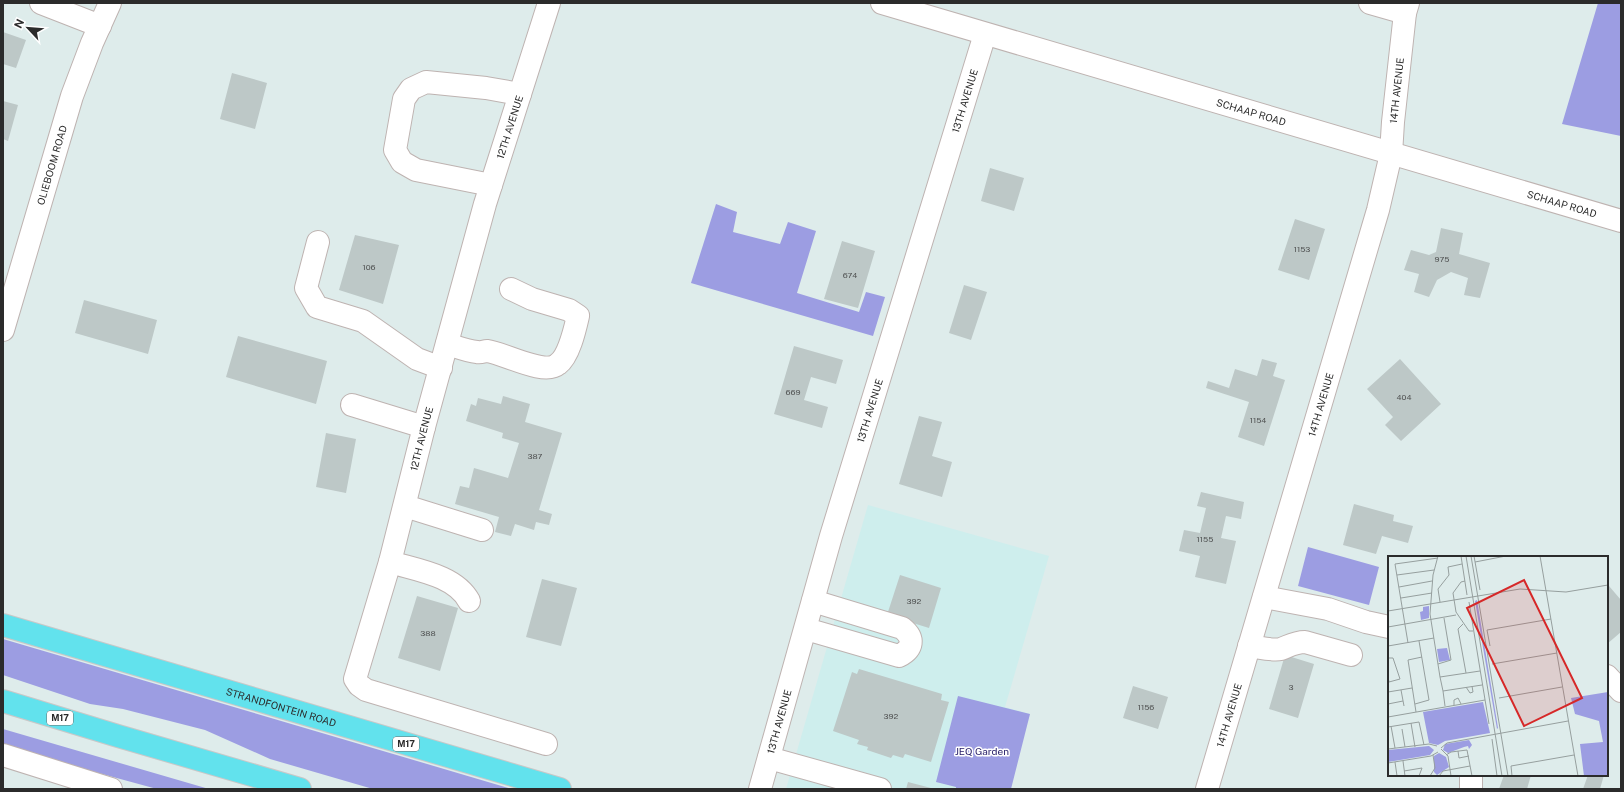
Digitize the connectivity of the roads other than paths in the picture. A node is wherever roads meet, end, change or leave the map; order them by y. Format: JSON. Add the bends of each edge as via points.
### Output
{"nodes":[{"id":1,"x":41,"y":3,"type":"edge"},
{"id":2,"x":110,"y":3,"type":"edge"},
{"id":3,"x":549,"y":3,"type":"edge"},
{"id":4,"x":882,"y":3,"type":"edge"},
{"id":5,"x":1370,"y":3,"type":"edge"},
{"id":6,"x":1406,"y":8,"type":"edge"},
{"id":7,"x":100,"y":26,"type":"junction"},
{"id":8,"x":985,"y":34,"type":"junction"},
{"id":9,"x":520,"y":94,"type":"junction"},
{"id":10,"x":1391,"y":154,"type":"junction"},
{"id":11,"x":491,"y":185,"type":"junction"},
{"id":12,"x":1621,"y":222,"type":"edge"},
{"id":13,"x":318,"y":242,"type":"dead end"},
{"id":14,"x":511,"y":289,"type":"dead end"},
{"id":15,"x":3,"y":328,"type":"edge"},
{"id":16,"x":447,"y":344,"type":"junction"},
{"id":17,"x":441,"y":368,"type":"junction"},
{"id":18,"x":352,"y":405,"type":"dead end"},
{"id":19,"x":424,"y":427,"type":"junction"},
{"id":20,"x":405,"y":506,"type":"junction"},
{"id":21,"x":482,"y":530,"type":"dead end"},
{"id":22,"x":390,"y":562,"type":"junction"},
{"id":23,"x":1264,"y":597,"type":"junction"},
{"id":24,"x":469,"y":601,"type":"dead end"},
{"id":25,"x":813,"y":601,"type":"junction"},
{"id":26,"x":3,"y":625,"type":"edge"},
{"id":27,"x":1388,"y":628,"type":"edge"},
{"id":28,"x":806,"y":629,"type":"junction"},
{"id":29,"x":1249,"y":646,"type":"junction"},
{"id":30,"x":1351,"y":655,"type":"dead end"},
{"id":31,"x":1608,"y":677,"type":"edge"},
{"id":32,"x":1621,"y":691,"type":"edge"},
{"id":33,"x":3,"y":700,"type":"edge"},
{"id":34,"x":546,"y":744,"type":"dead end"},
{"id":35,"x":3,"y":755,"type":"edge"},
{"id":36,"x":769,"y":758,"type":"junction"},
{"id":37,"x":1471,"y":776,"type":"edge"},
{"id":38,"x":111,"y":789,"type":"edge"},
{"id":39,"x":300,"y":789,"type":"edge"},
{"id":40,"x":560,"y":789,"type":"edge"},
{"id":41,"x":760,"y":789,"type":"edge"},
{"id":42,"x":880,"y":789,"type":"edge"},
{"id":43,"x":1207,"y":789,"type":"edge"},
{"id":44,"x":1471,"y":789,"type":"edge"}],
"edges":[{"from":1,"to":7,"type":"street"},
{"from":2,"to":7,"type":"street","name":"OLIEBOOM ROAD"},
{"from":3,"to":9,"type":"street","name":"12TH AVENUE"},
{"from":4,"to":8,"type":"street","name":"SCHAAP ROAD"},
{"from":5,"to":6,"type":"street"},
{"from":6,"to":10,"type":"street","name":"14TH AVENUE","via":[[1392,122]]},
{"from":7,"to":15,"type":"street","name":"OLIEBOOM ROAD","via":[[72,96]]},
{"from":8,"to":10,"type":"street","name":"SCHAAP ROAD"},
{"from":8,"to":25,"type":"street","name":"13TH AVENUE"},
{"from":9,"to":11,"type":"street","name":"12TH AVENUE"},
{"from":9,"to":11,"type":"street","via":[[426,82],[411,89],[404,99],[395,150],[402,162],[416,170]]},
{"from":10,"to":12,"type":"street","name":"SCHAAP ROAD"},
{"from":10,"to":23,"type":"street","name":"14TH AVENUE","via":[[1378,210]]},
{"from":11,"to":16,"type":"street","name":"12TH AVENUE"},
{"from":13,"to":17,"type":"street","via":[[306,288],[317,307],[362,321],[417,359]]},
{"from":14,"to":16,"type":"street","via":[[532,300],[569,310],[578,316],[574,334],[558,365],[546,368],[486,351],[479,352]]},
{"from":16,"to":17,"type":"street","name":"12TH AVENUE"},
{"from":17,"to":19,"type":"street","name":"12TH AVENUE"},
{"from":18,"to":19,"type":"street"},
{"from":19,"to":20,"type":"street","name":"12TH AVENUE"},
{"from":20,"to":21,"type":"street"},
{"from":20,"to":22,"type":"street","name":"12TH AVENUE"},
{"from":22,"to":24,"type":"street","via":[[442,578],[464,592]]},
{"from":22,"to":34,"type":"street","name":"12TH AVENUE","via":[[355,672],[356,683],[366,690]]},
{"from":23,"to":27,"type":"street","via":[[1328,610]]},
{"from":23,"to":29,"type":"street","name":"14TH AVENUE"},
{"from":25,"to":28,"type":"street","name":"13TH AVENUE"},
{"from":25,"to":28,"type":"street","via":[[902,628],[908,632],[910,645],[908,652],[899,656]]},
{"from":26,"to":40,"type":"main road","name":"STRANDFONTEIN ROAD","number":"M17"},
{"from":28,"to":36,"type":"street","name":"13TH AVENUE"},
{"from":29,"to":30,"type":"street","via":[[1272,650],[1305,642]]},
{"from":29,"to":43,"type":"street","name":"14TH AVENUE"},
{"from":31,"to":32,"type":"street"},
{"from":33,"to":39,"type":"main road","number":"M17"},
{"from":35,"to":38,"type":"street"},
{"from":36,"to":41,"type":"street","name":"13TH AVENUE"},
{"from":36,"to":42,"type":"street"},
{"from":37,"to":44,"type":"street"}]}
